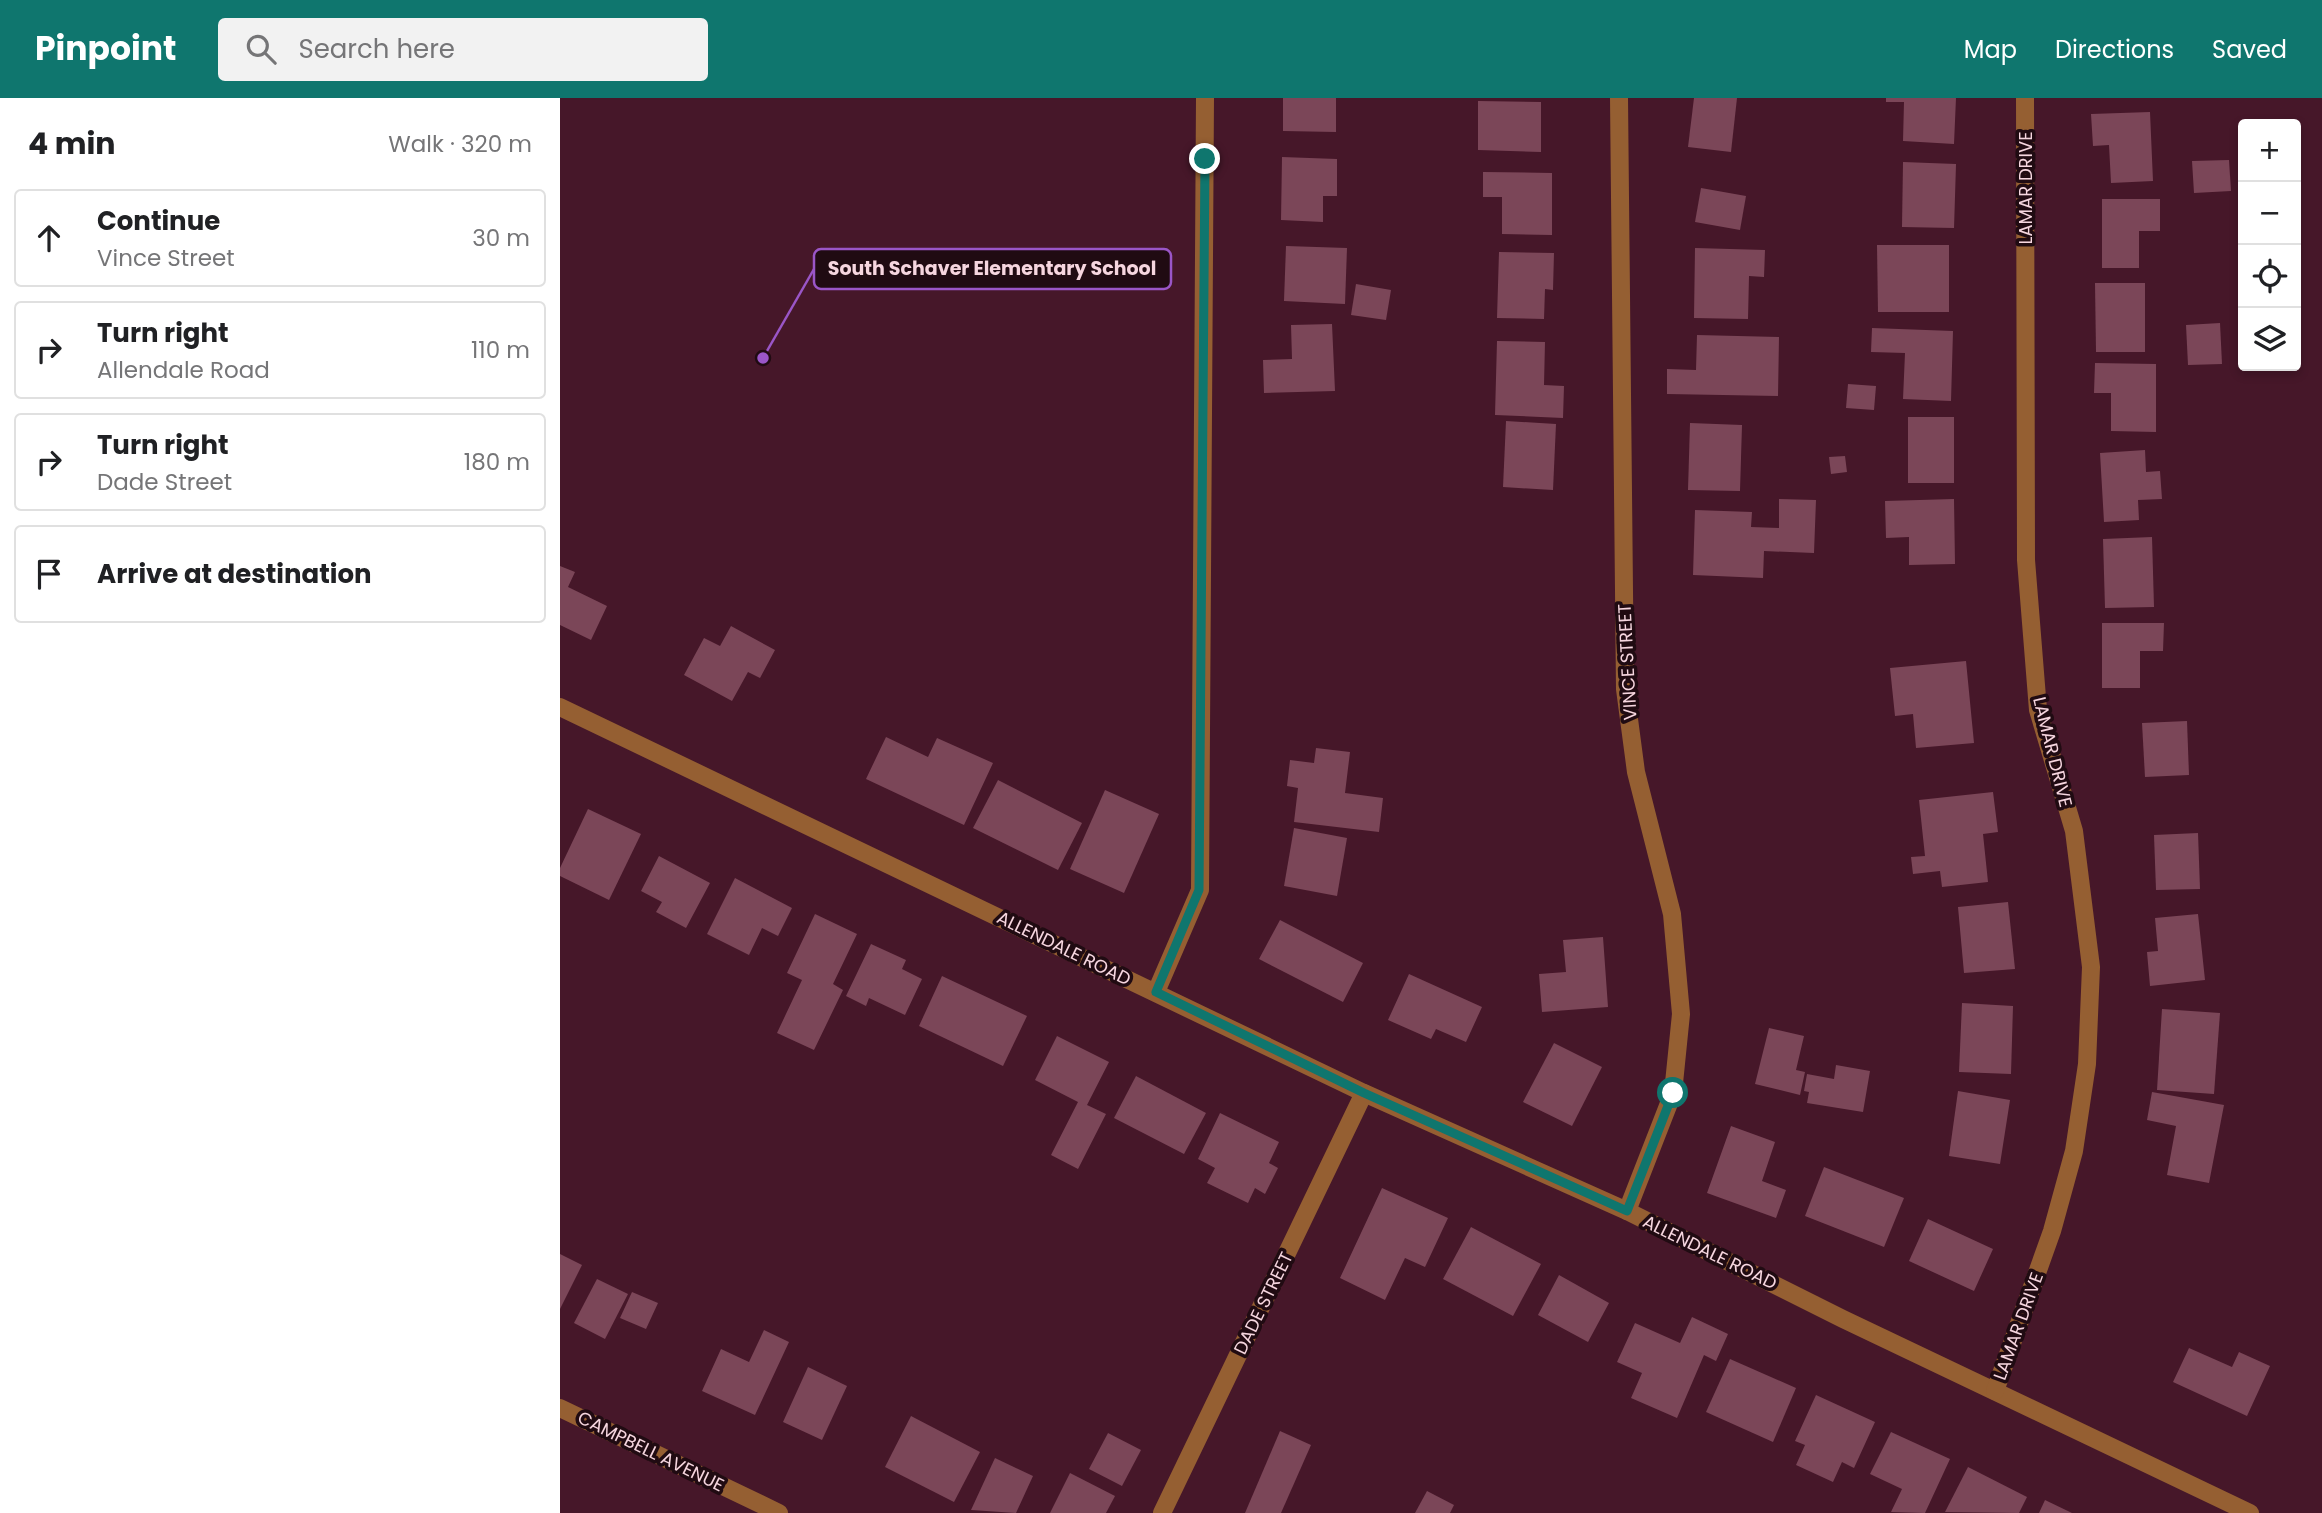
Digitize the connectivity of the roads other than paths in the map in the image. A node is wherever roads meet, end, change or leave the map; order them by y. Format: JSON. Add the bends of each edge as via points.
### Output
{"nodes":[{"id":1,"x":1205,"y":98,"type":"edge"},
{"id":2,"x":1619,"y":98,"type":"edge"},
{"id":3,"x":2025,"y":98,"type":"edge"},
{"id":4,"x":560,"y":708,"type":"edge"},
{"id":5,"x":1156,"y":992,"type":"junction"},
{"id":6,"x":1364,"y":1093,"type":"junction"},
{"id":7,"x":1627,"y":1211,"type":"junction"},
{"id":8,"x":1995,"y":1391,"type":"junction"},
{"id":9,"x":560,"y":1408,"type":"edge"},
{"id":10,"x":779,"y":1513,"type":"edge"},
{"id":11,"x":1162,"y":1513,"type":"edge"},
{"id":12,"x":2250,"y":1513,"type":"edge"}],
"edges":[{"from":1,"to":5,"type":"street","via":[[1199,890]]},
{"from":2,"to":7,"type":"street","name":"VINCE STREET","via":[[1625,689],[1636,772],[1672,914],[1681,1014],[1673,1093]]},
{"from":3,"to":8,"type":"street","name":"LAMAR DRIVE","via":[[2026,560],[2038,710],[2074,831],[2091,967],[2087,1063],[2074,1151],[2052,1231]]},
{"from":4,"to":5,"type":"street","name":"ALLENDALE ROAD"},
{"from":5,"to":6,"type":"street","name":"ALLENDALE ROAD"},
{"from":6,"to":7,"type":"street","name":"ALLENDALE ROAD"},
{"from":6,"to":11,"type":"street","name":"DADE STREET"},
{"from":7,"to":8,"type":"street","name":"ALLENDALE ROAD"},
{"from":8,"to":12,"type":"street","name":"ALLENDALE ROAD"},
{"from":9,"to":10,"type":"street","name":"CAMPBELL AVENUE"}]}
